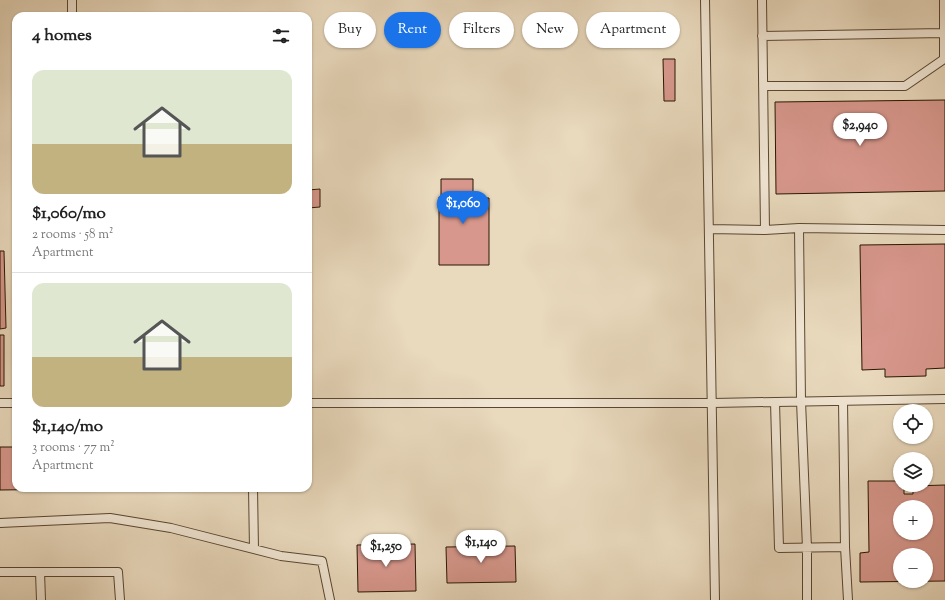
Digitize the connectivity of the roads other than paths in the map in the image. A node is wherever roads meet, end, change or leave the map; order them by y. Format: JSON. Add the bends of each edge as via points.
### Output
{"nodes":[{"id":1,"x":72,"y":0,"type":"edge"},
{"id":2,"x":706,"y":0,"type":"edge"},
{"id":3,"x":762,"y":0,"type":"edge"},
{"id":4,"x":944,"y":0,"type":"edge"},
{"id":5,"x":72,"y":12,"type":"edge"},
{"id":6,"x":944,"y":33,"type":"edge"},
{"id":7,"x":762,"y":36,"type":"junction"},
{"id":8,"x":763,"y":86,"type":"junction"},
{"id":9,"x":799,"y":228,"type":"junction"},
{"id":10,"x":710,"y":229,"type":"junction"},
{"id":11,"x":765,"y":230,"type":"junction"},
{"id":12,"x":945,"y":230,"type":"edge"},
{"id":13,"x":945,"y":399,"type":"edge"},
{"id":14,"x":801,"y":401,"type":"junction"},
{"id":15,"x":842,"y":401,"type":"junction"},
{"id":16,"x":775,"y":402,"type":"junction"},
{"id":17,"x":0,"y":403,"type":"edge"},
{"id":18,"x":12,"y":403,"type":"edge"},
{"id":19,"x":312,"y":403,"type":"edge"},
{"id":20,"x":713,"y":403,"type":"junction"},
{"id":21,"x":253,"y":492,"type":"edge"},
{"id":22,"x":0,"y":523,"type":"edge"},
{"id":23,"x":845,"y":547,"type":"junction"},
{"id":24,"x":807,"y":548,"type":"junction"},
{"id":25,"x":254,"y":549,"type":"junction"},
{"id":26,"x":0,"y":572,"type":"edge"},
{"id":27,"x":40,"y":572,"type":"junction"},
{"id":28,"x":41,"y":600,"type":"edge"},
{"id":29,"x":120,"y":600,"type":"edge"},
{"id":30,"x":330,"y":600,"type":"edge"},
{"id":31,"x":715,"y":600,"type":"edge"},
{"id":32,"x":807,"y":600,"type":"edge"},
{"id":33,"x":848,"y":600,"type":"edge"}],
"edges":[{"from":1,"to":5,"type":"lane"},
{"from":2,"to":10,"type":"lane"},
{"from":3,"to":7,"type":"lane"},
{"from":4,"to":6,"type":"lane"},
{"from":6,"to":7,"type":"lane"},
{"from":6,"to":8,"type":"lane","via":[[944,59],[905,86]]},
{"from":7,"to":8,"type":"lane"},
{"from":8,"to":11,"type":"lane"},
{"from":9,"to":11,"type":"lane"},
{"from":9,"to":12,"type":"lane"},
{"from":9,"to":14,"type":"lane"},
{"from":10,"to":11,"type":"lane"},
{"from":10,"to":20,"type":"lane"},
{"from":13,"to":15,"type":"lane"},
{"from":14,"to":15,"type":"lane"},
{"from":14,"to":16,"type":"lane"},
{"from":14,"to":24,"type":"lane"},
{"from":15,"to":23,"type":"lane"},
{"from":16,"to":20,"type":"lane"},
{"from":16,"to":24,"type":"lane","via":[[779,548]]},
{"from":17,"to":18,"type":"lane"},
{"from":19,"to":20,"type":"lane"},
{"from":20,"to":31,"type":"lane"},
{"from":21,"to":25,"type":"lane"},
{"from":22,"to":25,"type":"lane","via":[[110,518],[171,528]]},
{"from":23,"to":24,"type":"lane"},
{"from":23,"to":33,"type":"lane"},
{"from":24,"to":32,"type":"lane"},
{"from":25,"to":30,"type":"lane","via":[[282,556],[322,561]]},
{"from":26,"to":27,"type":"lane"},
{"from":27,"to":28,"type":"lane"},
{"from":27,"to":29,"type":"lane","via":[[118,572]]}]}
